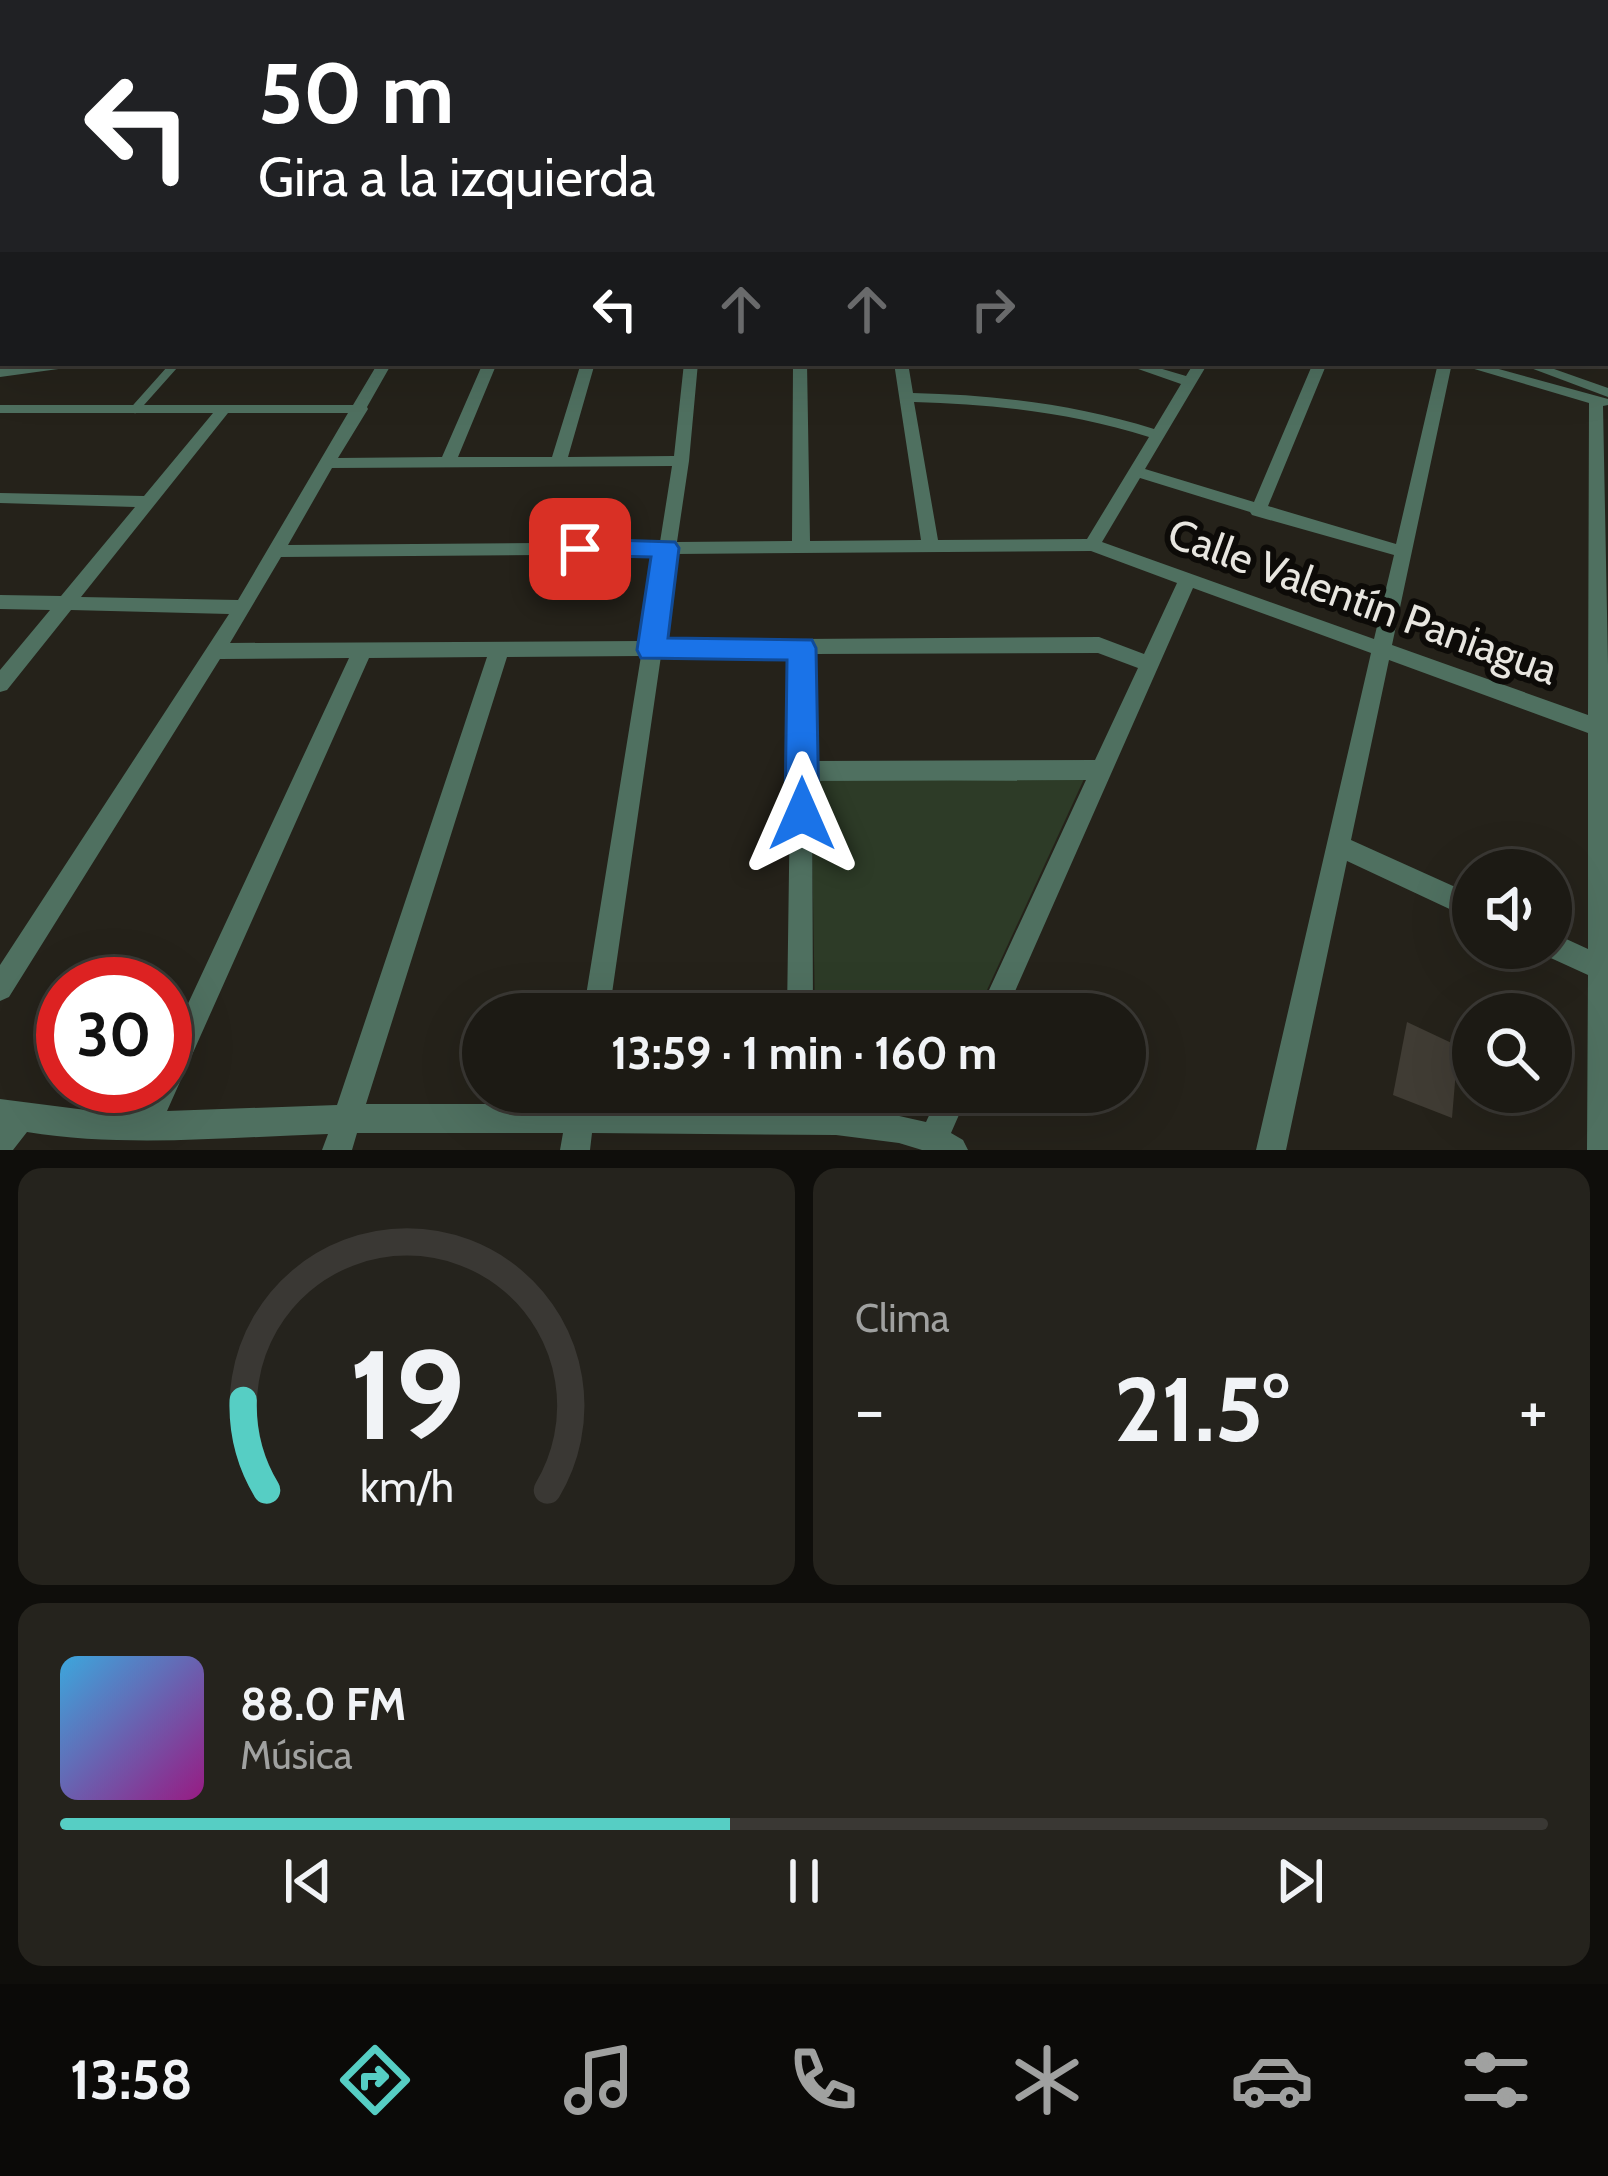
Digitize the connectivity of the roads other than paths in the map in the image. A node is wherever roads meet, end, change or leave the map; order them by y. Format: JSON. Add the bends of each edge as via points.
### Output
{"nodes":[{"id":1,"x":51,"y":366,"type":"edge"},
{"id":2,"x":173,"y":366,"type":"edge"},
{"id":3,"x":384,"y":366,"type":"edge"},
{"id":4,"x":489,"y":366,"type":"edge"},
{"id":5,"x":587,"y":366,"type":"edge"},
{"id":6,"x":691,"y":366,"type":"edge"},
{"id":7,"x":800,"y":366,"type":"edge"},
{"id":8,"x":902,"y":366,"type":"edge"},
{"id":9,"x":1138,"y":366,"type":"edge"},
{"id":10,"x":1199,"y":366,"type":"edge"},
{"id":11,"x":1319,"y":366,"type":"edge"},
{"id":12,"x":1443,"y":366,"type":"edge"},
{"id":13,"x":1473,"y":366,"type":"edge"},
{"id":14,"x":1531,"y":366,"type":"edge"},
{"id":15,"x":0,"y":373,"type":"edge"},
{"id":16,"x":1189,"y":382,"type":"junction"},
{"id":17,"x":907,"y":397,"type":"junction"},
{"id":18,"x":1604,"y":399,"type":"edge"},
{"id":19,"x":135,"y":409,"type":"junction"},
{"id":20,"x":224,"y":409,"type":"junction"},
{"id":21,"x":361,"y":409,"type":"junction"},
{"id":22,"x":0,"y":410,"type":"edge"},
{"id":23,"x":1158,"y":435,"type":"junction"},
{"id":24,"x":681,"y":460,"type":"junction"},
{"id":25,"x":559,"y":461,"type":"junction"},
{"id":26,"x":448,"y":462,"type":"junction"},
{"id":27,"x":328,"y":463,"type":"junction"},
{"id":28,"x":1136,"y":472,"type":"junction"},
{"id":29,"x":1603,"y":490,"type":"edge"},
{"id":30,"x":0,"y":498,"type":"edge"},
{"id":31,"x":149,"y":502,"type":"junction"},
{"id":32,"x":1258,"y":511,"type":"junction"},
{"id":33,"x":930,"y":544,"type":"junction"},
{"id":34,"x":1092,"y":545,"type":"junction"},
{"id":35,"x":666,"y":548,"type":"junction"},
{"id":36,"x":801,"y":548,"type":"junction"},
{"id":37,"x":278,"y":551,"type":"junction"},
{"id":38,"x":1403,"y":552,"type":"junction"},
{"id":39,"x":1188,"y":579,"type":"junction"},
{"id":40,"x":0,"y":602,"type":"edge"},
{"id":41,"x":66,"y":604,"type":"junction"},
{"id":42,"x":243,"y":607,"type":"junction"},
{"id":43,"x":1382,"y":646,"type":"junction"},
{"id":44,"x":802,"y":648,"type":"junction"},
{"id":45,"x":652,"y":650,"type":"junction"},
{"id":46,"x":215,"y":651,"type":"junction"},
{"id":47,"x":362,"y":651,"type":"junction"},
{"id":48,"x":499,"y":651,"type":"junction"},
{"id":49,"x":1150,"y":664,"type":"junction"},
{"id":50,"x":0,"y":684,"type":"edge"},
{"id":51,"x":1604,"y":729,"type":"edge"},
{"id":52,"x":1101,"y":770,"type":"junction"},
{"id":53,"x":803,"y":771,"type":"junction"},
{"id":54,"x":1338,"y":845,"type":"junction"},
{"id":55,"x":1452,"y":898,"type":"edge"},
{"id":56,"x":1605,"y":898,"type":"edge"},
{"id":57,"x":1572,"y":955,"type":"edge"},
{"id":58,"x":1601,"y":968,"type":"junction"},
{"id":59,"x":0,"y":988,"type":"edge"},
{"id":60,"x":599,"y":993,"type":"edge"},
{"id":61,"x":800,"y":993,"type":"edge"},
{"id":62,"x":1000,"y":993,"type":"edge"},
{"id":63,"x":462,"y":1112,"type":"edge"},
{"id":64,"x":581,"y":1113,"type":"edge"},
{"id":65,"x":829,"y":1113,"type":"edge"},
{"id":66,"x":951,"y":1113,"type":"edge"},
{"id":67,"x":10,"y":1115,"type":"edge"},
{"id":68,"x":346,"y":1119,"type":"junction"},
{"id":69,"x":146,"y":1126,"type":"junction"},
{"id":70,"x":0,"y":1144,"type":"edge"},
{"id":71,"x":944,"y":1144,"type":"edge"},
{"id":72,"x":337,"y":1150,"type":"edge"},
{"id":73,"x":575,"y":1150,"type":"edge"},
{"id":74,"x":1271,"y":1150,"type":"edge"},
{"id":75,"x":1602,"y":1150,"type":"edge"}],
"edges":[{"from":1,"to":15,"type":"street"},
{"from":2,"to":19,"type":"lane"},
{"from":3,"to":21,"type":"street"},
{"from":4,"to":26,"type":"street"},
{"from":5,"to":25,"type":"street"},
{"from":6,"to":24,"type":"street"},
{"from":7,"to":36,"type":"street"},
{"from":8,"to":17,"type":"street"},
{"from":9,"to":16,"type":"street"},
{"from":10,"to":16,"type":"street"},
{"from":11,"to":32,"type":"street"},
{"from":12,"to":38,"type":"street"},
{"from":13,"to":18,"type":"street"},
{"from":14,"to":18,"type":"street"},
{"from":16,"to":23,"type":"street"},
{"from":17,"to":23,"type":"street","via":[[1038,403]]},
{"from":17,"to":33,"type":"street"},
{"from":18,"to":29,"type":"street"},
{"from":19,"to":20,"type":"street"},
{"from":19,"to":22,"type":"street"},
{"from":20,"to":21,"type":"street"},
{"from":20,"to":31,"type":"street"},
{"from":21,"to":27,"type":"street"},
{"from":23,"to":28,"type":"street"},
{"from":24,"to":25,"type":"street"},
{"from":24,"to":35,"type":"street"},
{"from":25,"to":26,"type":"street"},
{"from":26,"to":27,"type":"street"},
{"from":27,"to":37,"type":"street"},
{"from":28,"to":32,"type":"street"},
{"from":28,"to":34,"type":"street"},
{"from":29,"to":51,"type":"street"},
{"from":30,"to":31,"type":"street"},
{"from":31,"to":41,"type":"street"},
{"from":32,"to":38,"type":"street"},
{"from":33,"to":34,"type":"street","name":"Calle Valentín Paniagua"},
{"from":33,"to":36,"type":"street","name":"Calle Valentín Paniagua"},
{"from":34,"to":39,"type":"street","name":"Calle Valentín Paniagua"},
{"from":35,"to":36,"type":"street","name":"Calle Valentín Paniagua"},
{"from":35,"to":37,"type":"street","name":"Calle Valentín Paniagua"},
{"from":35,"to":45,"type":"street"},
{"from":37,"to":42,"type":"street"},
{"from":38,"to":43,"type":"street"},
{"from":39,"to":43,"type":"street","name":"Calle Valentín Paniagua"},
{"from":39,"to":49,"type":"street"},
{"from":40,"to":41,"type":"street"},
{"from":41,"to":42,"type":"street"},
{"from":41,"to":50,"type":"street"},
{"from":42,"to":46,"type":"street"},
{"from":43,"to":51,"type":"street","name":"Calle Valentín Paniagua"},
{"from":43,"to":54,"type":"street"},
{"from":44,"to":45,"type":"street"},
{"from":44,"to":49,"type":"street","via":[[1099,645]]},
{"from":44,"to":53,"type":"street"},
{"from":45,"to":48,"type":"street"},
{"from":45,"to":60,"type":"street"},
{"from":46,"to":47,"type":"street"},
{"from":46,"to":59,"type":"street"},
{"from":47,"to":48,"type":"street"},
{"from":47,"to":69,"type":"street"},
{"from":48,"to":68,"type":"street"},
{"from":49,"to":52,"type":"street"},
{"from":51,"to":56,"type":"street"},
{"from":52,"to":53,"type":"street"},
{"from":52,"to":62,"type":"street"},
{"from":53,"to":61,"type":"street"},
{"from":54,"to":55,"type":"street"},
{"from":54,"to":74,"type":"street"},
{"from":56,"to":58,"type":"street"},
{"from":57,"to":58,"type":"street"},
{"from":58,"to":75,"type":"street"},
{"from":63,"to":68,"type":"street"},
{"from":64,"to":73,"type":"street"},
{"from":65,"to":71,"type":"street"},
{"from":66,"to":71,"type":"street"},
{"from":67,"to":69,"type":"street"},
{"from":67,"to":70,"type":"street"},
{"from":68,"to":69,"type":"street"},
{"from":68,"to":72,"type":"street"}]}
